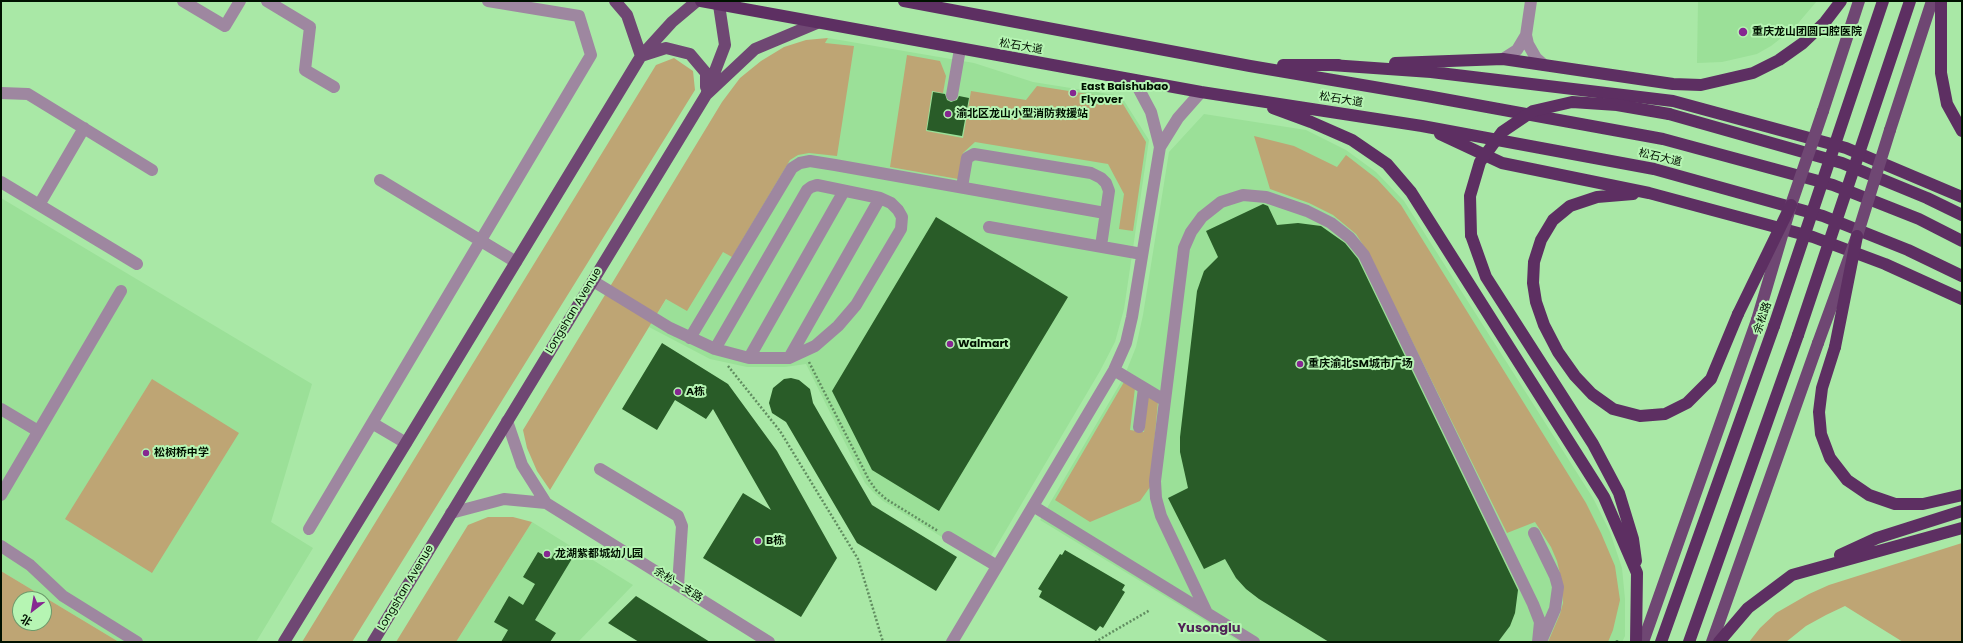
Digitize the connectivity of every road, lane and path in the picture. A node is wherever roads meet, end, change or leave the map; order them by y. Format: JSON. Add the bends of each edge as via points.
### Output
{"nodes":[{"id":1,"x":183,"y":1,"type":"edge"},
{"id":2,"x":240,"y":1,"type":"edge"},
{"id":3,"x":267,"y":1,"type":"edge"},
{"id":4,"x":488,"y":1,"type":"edge"},
{"id":5,"x":615,"y":1,"type":"edge"},
{"id":6,"x":697,"y":1,"type":"edge"},
{"id":7,"x":701,"y":1,"type":"edge"},
{"id":8,"x":904,"y":1,"type":"edge"},
{"id":9,"x":1531,"y":1,"type":"edge"},
{"id":10,"x":1841,"y":1,"type":"edge"},
{"id":11,"x":1859,"y":1,"type":"edge"},
{"id":12,"x":1883,"y":1,"type":"edge"},
{"id":13,"x":1910,"y":1,"type":"edge"},
{"id":14,"x":1932,"y":1,"type":"edge"},
{"id":15,"x":1941,"y":1,"type":"edge"},
{"id":16,"x":718,"y":3,"type":"edge"},
{"id":17,"x":817,"y":23,"type":"junction"},
{"id":18,"x":1526,"y":35,"type":"junction"},
{"id":19,"x":960,"y":49,"type":"junction"},
{"id":20,"x":641,"y":56,"type":"junction"},
{"id":21,"x":1503,"y":59,"type":"junction"},
{"id":22,"x":1331,"y":65,"type":"junction"},
{"id":23,"x":1250,"y":66,"type":"junction"},
{"id":24,"x":1544,"y":66,"type":"junction"},
{"id":25,"x":1134,"y":80,"type":"junction"},
{"id":26,"x":334,"y":87,"type":"dead end"},
{"id":27,"x":1201,"y":92,"type":"junction"},
{"id":28,"x":1,"y":94,"type":"edge"},
{"id":29,"x":706,"y":94,"type":"junction"},
{"id":30,"x":952,"y":95,"type":"dead end"},
{"id":31,"x":1243,"y":98,"type":"junction"},
{"id":32,"x":1422,"y":126,"type":"junction"},
{"id":33,"x":84,"y":128,"type":"junction"},
{"id":34,"x":1962,"y":131,"type":"edge"},
{"id":35,"x":1160,"y":147,"type":"junction"},
{"id":36,"x":152,"y":170,"type":"dead end"},
{"id":37,"x":380,"y":180,"type":"dead end"},
{"id":38,"x":1,"y":182,"type":"edge"},
{"id":39,"x":962,"y":187,"type":"junction"},
{"id":40,"x":844,"y":191,"type":"junction"},
{"id":41,"x":1650,"y":193,"type":"junction"},
{"id":42,"x":1962,"y":197,"type":"edge"},
{"id":43,"x":880,"y":198,"type":"junction"},
{"id":44,"x":39,"y":205,"type":"junction"},
{"id":45,"x":1791,"y":206,"type":"junction"},
{"id":46,"x":1106,"y":213,"type":"junction"},
{"id":47,"x":1962,"y":215,"type":"edge"},
{"id":48,"x":989,"y":227,"type":"dead end"},
{"id":49,"x":1857,"y":236,"type":"junction"},
{"id":50,"x":480,"y":240,"type":"junction"},
{"id":51,"x":1962,"y":241,"type":"edge"},
{"id":52,"x":1101,"y":246,"type":"junction"},
{"id":53,"x":1142,"y":254,"type":"junction"},
{"id":54,"x":516,"y":262,"type":"junction"},
{"id":55,"x":137,"y":264,"type":"dead end"},
{"id":56,"x":1962,"y":276,"type":"edge"},
{"id":57,"x":592,"y":281,"type":"junction"},
{"id":58,"x":121,"y":291,"type":"dead end"},
{"id":59,"x":1961,"y":298,"type":"edge"},
{"id":60,"x":690,"y":338,"type":"junction"},
{"id":61,"x":715,"y":349,"type":"junction"},
{"id":62,"x":803,"y":352,"type":"junction"},
{"id":63,"x":749,"y":358,"type":"junction"},
{"id":64,"x":789,"y":358,"type":"junction"},
{"id":65,"x":1114,"y":370,"type":"junction"},
{"id":66,"x":1144,"y":388,"type":"junction"},
{"id":67,"x":1164,"y":400,"type":"junction"},
{"id":68,"x":1,"y":409,"type":"edge"},
{"id":69,"x":507,"y":421,"type":"junction"},
{"id":70,"x":372,"y":423,"type":"junction"},
{"id":71,"x":1139,"y":427,"type":"dead end"},
{"id":72,"x":38,"y":431,"type":"junction"},
{"id":73,"x":406,"y":444,"type":"junction"},
{"id":74,"x":600,"y":469,"type":"dead end"},
{"id":75,"x":1,"y":495,"type":"edge"},
{"id":76,"x":1962,"y":495,"type":"edge"},
{"id":77,"x":546,"y":503,"type":"junction"},
{"id":78,"x":1032,"y":506,"type":"junction"},
{"id":79,"x":1962,"y":511,"type":"edge"},
{"id":80,"x":451,"y":513,"type":"junction"},
{"id":81,"x":1962,"y":528,"type":"edge"},
{"id":82,"x":309,"y":530,"type":"dead end"},
{"id":83,"x":1534,"y":533,"type":"dead end"},
{"id":84,"x":948,"y":538,"type":"joint"},
{"id":85,"x":1,"y":546,"type":"edge"},
{"id":86,"x":997,"y":566,"type":"junction"},
{"id":87,"x":1808,"y":569,"type":"junction"},
{"id":88,"x":1637,"y":573,"type":"junction"},
{"id":89,"x":678,"y":585,"type":"junction"},
{"id":90,"x":1150,"y":610,"type":"dead end"},
{"id":91,"x":1207,"y":614,"type":"junction"},
{"id":92,"x":136,"y":642,"type":"edge"},
{"id":93,"x":284,"y":642,"type":"edge"},
{"id":94,"x":372,"y":642,"type":"edge"},
{"id":95,"x":769,"y":642,"type":"edge"},
{"id":96,"x":883,"y":642,"type":"edge"},
{"id":97,"x":952,"y":642,"type":"edge"},
{"id":98,"x":1095,"y":642,"type":"edge"},
{"id":99,"x":1254,"y":642,"type":"edge"},
{"id":100,"x":1539,"y":642,"type":"edge"},
{"id":101,"x":1636,"y":642,"type":"edge"},
{"id":102,"x":1643,"y":642,"type":"edge"},
{"id":103,"x":1661,"y":642,"type":"edge"},
{"id":104,"x":1689,"y":642,"type":"edge"},
{"id":105,"x":1712,"y":642,"type":"edge"},
{"id":106,"x":1719,"y":642,"type":"edge"}],
"edges":[{"from":1,"to":2,"type":"street","via":[[225,26]]},
{"from":3,"to":26,"type":"street","via":[[310,27],[305,70]]},
{"from":4,"to":50,"type":"street","via":[[579,16],[591,55]]},
{"from":5,"to":20,"type":"main road","via":[[627,15]]},
{"from":6,"to":20,"type":"main road","via":[[672,22]]},
{"from":7,"to":16,"type":"highway","name":"松石大道"},
{"from":8,"to":23,"type":"highway","name":"松石大道"},
{"from":9,"to":18,"type":"street"},
{"from":10,"to":24,"type":"highway","via":[[1825,22],[1803,43],[1779,60],[1753,73],[1728,80],[1701,85],[1673,84]]},
{"from":11,"to":45,"type":"main road","bridge":true},
{"from":12,"to":103,"type":"highway","name":"余松路","bridge":true,"via":[[1774,326]]},
{"from":13,"to":104,"type":"highway","bridge":true,"via":[[1798,335]]},
{"from":14,"to":49,"type":"main road","bridge":true},
{"from":15,"to":34,"type":"highway","via":[[1941,73],[1947,104]]},
{"from":16,"to":17,"type":"highway","name":"松石大道"},
{"from":16,"to":29,"type":"main road","via":[[725,46]]},
{"from":17,"to":19,"type":"highway","name":"松石大道"},
{"from":17,"to":29,"type":"main road","name":"Longshan Avenue","via":[[755,49]]},
{"from":18,"to":21,"type":"street","via":[[1517,50]]},
{"from":18,"to":24,"type":"street","via":[[1531,50]]},
{"from":19,"to":25,"type":"highway","name":"松石大道"},
{"from":19,"to":30,"type":"street"},
{"from":20,"to":29,"type":"main road","via":[[666,48],[690,54],[706,72]]},
{"from":20,"to":54,"type":"main road"},
{"from":21,"to":22,"type":"highway"},
{"from":21,"to":24,"type":"highway"},
{"from":22,"to":23,"type":"highway"},
{"from":22,"to":42,"type":"highway","via":[[1431,72],[1673,101],[1846,148]]},
{"from":23,"to":51,"type":"highway","name":"松石大道","via":[[1663,139],[1833,186],[1919,219]]},
{"from":25,"to":27,"type":"highway","name":"松石大道"},
{"from":25,"to":35,"type":"street","via":[[1151,112]]},
{"from":27,"to":31,"type":"highway","name":"松石大道"},
{"from":27,"to":35,"type":"street","via":[[1178,118]]},
{"from":28,"to":33,"type":"street","via":[[28,94]]},
{"from":29,"to":57,"type":"main road","name":"Longshan Avenue"},
{"from":31,"to":32,"type":"highway","name":"松石大道"},
{"from":31,"to":88,"type":"highway","via":[[1311,122],[1352,140],[1386,164],[1411,192],[1604,497]]},
{"from":32,"to":41,"type":"highway","via":[[1502,163]]},
{"from":32,"to":56,"type":"highway","name":"松石大道","via":[[1654,169],[1823,216],[1908,250]]},
{"from":33,"to":36,"type":"street"},
{"from":33,"to":44,"type":"street"},
{"from":35,"to":53,"type":"street"},
{"from":37,"to":50,"type":"street"},
{"from":38,"to":44,"type":"street"},
{"from":39,"to":46,"type":"street"},
{"from":39,"to":46,"type":"street","via":[[967,158],[974,154],[1084,172],[1101,178],[1106,183]]},
{"from":39,"to":60,"type":"street","via":[[810,161],[800,163],[792,168]]},
{"from":40,"to":43,"type":"street"},
{"from":40,"to":61,"type":"street","via":[[817,185],[807,190]]},
{"from":40,"to":63,"type":"street"},
{"from":41,"to":45,"type":"highway","bridge":true,"via":[[1597,197],[1570,206],[1553,220],[1541,240],[1532,283],[1544,325],[1558,352],[1575,376],[1592,394],[1613,409],[1640,416],[1664,414],[1687,403],[1711,379],[1738,314]]},
{"from":41,"to":59,"type":"highway","via":[[1813,238],[1886,264]]},
{"from":43,"to":62,"type":"street","via":[[898,210],[902,217],[901,229],[856,305],[838,326],[815,346]]},
{"from":43,"to":64,"type":"street"},
{"from":44,"to":55,"type":"street"},
{"from":45,"to":102,"type":"main road","bridge":true,"via":[[1757,320]]},
{"from":46,"to":52,"type":"street"},
{"from":47,"to":88,"type":"highway","bridge":true,"via":[[1842,162],[1669,114],[1617,105],[1572,102],[1533,111],[1502,132],[1480,162],[1470,196],[1471,235],[1486,277],[1593,444],[1619,493],[1633,539]]},
{"from":48,"to":52,"type":"street"},
{"from":49,"to":76,"type":"highway","bridge":true,"via":[[1835,347],[1822,388],[1819,412],[1821,434],[1830,458],[1847,480],[1869,495],[1895,504],[1922,504]]},
{"from":49,"to":105,"type":"main road","bridge":true},
{"from":50,"to":54,"type":"street"},
{"from":50,"to":70,"type":"street"},
{"from":52,"to":53,"type":"street"},
{"from":53,"to":65,"type":"street","via":[[1126,343]]},
{"from":54,"to":73,"type":"main road"},
{"from":57,"to":60,"type":"street"},
{"from":57,"to":69,"type":"main road","name":"Longshan Avenue"},
{"from":58,"to":72,"type":"street"},
{"from":60,"to":61,"type":"street"},
{"from":61,"to":63,"type":"street"},
{"from":61,"to":96,"type":"path","via":[[780,431],[858,559]]},
{"from":62,"to":64,"type":"street"},
{"from":62,"to":84,"type":"path","via":[[876,490],[886,500]]},
{"from":63,"to":64,"type":"street"},
{"from":65,"to":66,"type":"street"},
{"from":65,"to":78,"type":"street"},
{"from":66,"to":67,"type":"street"},
{"from":66,"to":71,"type":"street"},
{"from":67,"to":91,"type":"street","via":[[1155,481],[1156,498],[1161,516]]},
{"from":67,"to":100,"type":"street","via":[[1184,248],[1202,217],[1221,202],[1243,196],[1266,197],[1307,211],[1331,223],[1350,238],[1364,256],[1533,604],[1540,622]]},
{"from":68,"to":72,"type":"street"},
{"from":69,"to":77,"type":"street","via":[[522,465]]},
{"from":69,"to":80,"type":"main road","name":"Longshan Avenue"},
{"from":70,"to":73,"type":"street"},
{"from":70,"to":82,"type":"street"},
{"from":72,"to":75,"type":"street"},
{"from":73,"to":93,"type":"main road"},
{"from":74,"to":89,"type":"street","via":[[678,516],[682,526]]},
{"from":77,"to":80,"type":"street","via":[[504,499]]},
{"from":77,"to":89,"type":"street","name":"余松一支路"},
{"from":78,"to":86,"type":"street"},
{"from":78,"to":91,"type":"street"},
{"from":79,"to":87,"type":"highway","via":[[1877,538]]},
{"from":80,"to":94,"type":"main road","name":"Longshan Avenue"},
{"from":81,"to":87,"type":"highway"},
{"from":83,"to":100,"type":"street","via":[[1558,587],[1555,609]]},
{"from":84,"to":86,"type":"street"},
{"from":85,"to":92,"type":"street","via":[[30,565],[63,596]]},
{"from":86,"to":97,"type":"street"},
{"from":87,"to":106,"type":"highway","via":[[1792,575],[1748,608]]},
{"from":88,"to":101,"type":"highway"},
{"from":89,"to":95,"type":"street","name":"余松一支路"},
{"from":90,"to":98,"type":"path"},
{"from":91,"to":99,"type":"street"}]}
